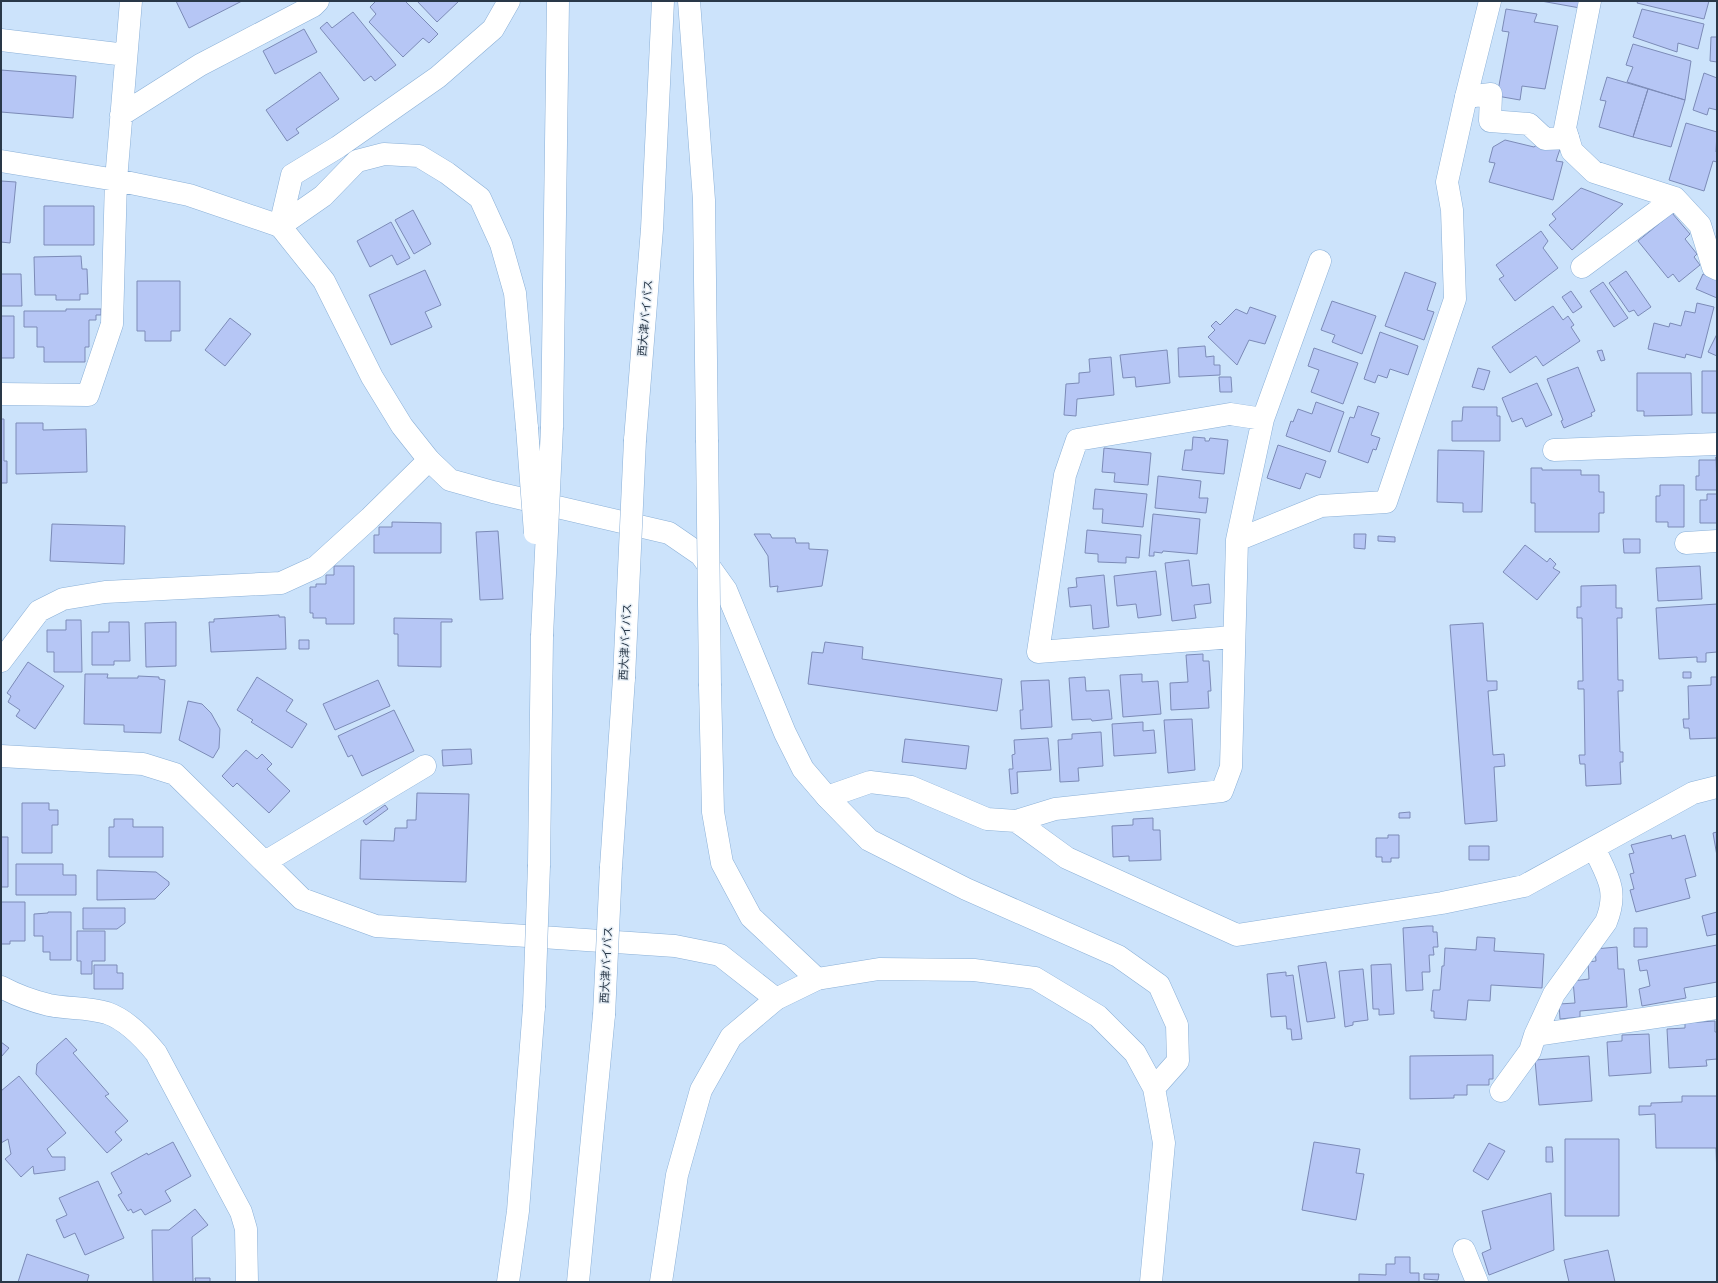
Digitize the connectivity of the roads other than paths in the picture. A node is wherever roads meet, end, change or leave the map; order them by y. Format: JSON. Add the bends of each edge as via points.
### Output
{"nodes":[{"id":1,"x":131,"y":1,"type":"edge"},
{"id":2,"x":318,"y":1,"type":"edge"},
{"id":3,"x":509,"y":1,"type":"edge"},
{"id":4,"x":558,"y":1,"type":"edge"},
{"id":5,"x":662,"y":1,"type":"edge"},
{"id":6,"x":689,"y":1,"type":"edge"},
{"id":7,"x":1490,"y":1,"type":"edge"},
{"id":8,"x":1590,"y":1,"type":"edge"},
{"id":9,"x":1,"y":40,"type":"edge"},
{"id":10,"x":126,"y":54,"type":"junction"},
{"id":11,"x":1466,"y":97,"type":"junction"},
{"id":12,"x":121,"y":115,"type":"junction"},
{"id":13,"x":1568,"y":138,"type":"junction"},
{"id":14,"x":1,"y":161,"type":"edge"},
{"id":15,"x":116,"y":180,"type":"junction"},
{"id":16,"x":1675,"y":198,"type":"junction"},
{"id":17,"x":280,"y":226,"type":"junction"},
{"id":18,"x":1320,"y":261,"type":"dead end"},
{"id":19,"x":1582,"y":267,"type":"dead end"},
{"id":20,"x":1717,"y":269,"type":"edge"},
{"id":21,"x":1,"y":394,"type":"edge"},
{"id":22,"x":1263,"y":419,"type":"junction"},
{"id":23,"x":1717,"y":444,"type":"edge"},
{"id":24,"x":1554,"y":450,"type":"dead end"},
{"id":25,"x":429,"y":460,"type":"junction"},
{"id":26,"x":1236,"y":540,"type":"junction"},
{"id":27,"x":1717,"y":541,"type":"edge"},
{"id":28,"x":1686,"y":543,"type":"dead end"},
{"id":29,"x":542,"y":636,"type":"junction"},
{"id":30,"x":1234,"y":637,"type":"junction"},
{"id":31,"x":1,"y":661,"type":"edge"},
{"id":32,"x":1,"y":756,"type":"edge"},
{"id":33,"x":425,"y":766,"type":"dead end"},
{"id":34,"x":1717,"y":787,"type":"edge"},
{"id":35,"x":827,"y":797,"type":"junction"},
{"id":36,"x":1016,"y":821,"type":"junction"},
{"id":37,"x":1594,"y":848,"type":"junction"},
{"id":38,"x":265,"y":862,"type":"junction"},
{"id":39,"x":817,"y":979,"type":"junction"},
{"id":40,"x":1,"y":987,"type":"edge"},
{"id":41,"x":776,"y":999,"type":"junction"},
{"id":42,"x":1717,"y":1008,"type":"edge"},
{"id":43,"x":1535,"y":1035,"type":"junction"},
{"id":44,"x":1154,"y":1088,"type":"junction"},
{"id":45,"x":1501,"y":1091,"type":"dead end"},
{"id":46,"x":1464,"y":1250,"type":"dead end"},
{"id":47,"x":247,"y":1282,"type":"edge"},
{"id":48,"x":508,"y":1282,"type":"edge"},
{"id":49,"x":578,"y":1282,"type":"edge"},
{"id":50,"x":661,"y":1282,"type":"edge"},
{"id":51,"x":1151,"y":1282,"type":"edge"},
{"id":52,"x":1478,"y":1282,"type":"edge"}],
"edges":[{"from":1,"to":10,"type":"main road"},
{"from":2,"to":12,"type":"main road","via":[[313,6],[200,65]]},
{"from":3,"to":17,"type":"main road","via":[[493,29],[438,77],[338,147],[292,174]]},
{"from":4,"to":29,"type":"main road","bridge":true,"via":[[552,427]]},
{"from":5,"to":49,"type":"main road","name":"西大津バイパス","bridge":true,"via":[[652,229],[635,440],[604,1015]]},
{"from":6,"to":39,"type":"main road","bridge":true,"via":[[704,200],[713,812],[722,863],[751,917]]},
{"from":7,"to":11,"type":"main road"},
{"from":8,"to":13,"type":"main road","via":[[1565,128]]},
{"from":9,"to":10,"type":"main road"},
{"from":10,"to":12,"type":"main road"},
{"from":11,"to":13,"type":"main road","via":[[1491,94],[1490,121],[1529,124],[1545,139]]},
{"from":11,"to":26,"type":"main road","via":[[1447,182],[1452,210],[1455,299],[1386,502],[1321,506]]},
{"from":12,"to":15,"type":"main road"},
{"from":13,"to":16,"type":"main road","via":[[1572,151],[1594,172]]},
{"from":14,"to":15,"type":"main road"},
{"from":15,"to":17,"type":"main road","via":[[189,195]]},
{"from":15,"to":21,"type":"main road","via":[[112,324],[88,395]]},
{"from":16,"to":19,"type":"main road"},
{"from":16,"to":20,"type":"main road","via":[[1700,225],[1713,267]]},
{"from":17,"to":25,"type":"main road","via":[[324,281],[372,377],[402,426]]},
{"from":17,"to":29,"type":"main road","bridge":true,"via":[[323,196],[357,161],[384,154],[418,156],[447,173],[480,198],[501,244],[515,293]]},
{"from":18,"to":22,"type":"main road"},
{"from":22,"to":26,"type":"main road"},
{"from":22,"to":30,"type":"main road","via":[[1230,414],[1077,440],[1065,475],[1038,652]]},
{"from":23,"to":24,"type":"main road"},
{"from":25,"to":31,"type":"main road","via":[[316,567],[296,577],[281,583],[105,592],[63,599],[39,611]]},
{"from":25,"to":35,"type":"main road","via":[[450,480],[669,533],[701,554],[726,590],[785,733],[803,769]]},
{"from":26,"to":30,"type":"main road"},
{"from":27,"to":28,"type":"main road"},
{"from":29,"to":48,"type":"main road","bridge":true,"via":[[534,1007],[518,1211]]},
{"from":30,"to":36,"type":"main road","via":[[1232,767],[1222,791],[1055,809]]},
{"from":32,"to":38,"type":"main road","via":[[143,764],[175,774]]},
{"from":33,"to":38,"type":"main road"},
{"from":34,"to":37,"type":"main road","via":[[1693,793]]},
{"from":35,"to":36,"type":"main road","via":[[870,782],[911,787],[987,819]]},
{"from":35,"to":44,"type":"main road","via":[[869,840],[966,889],[1118,956],[1159,985],[1177,1026],[1178,1061]]},
{"from":36,"to":37,"type":"main road","via":[[1067,858],[1236,934],[1442,903],[1524,886]]},
{"from":37,"to":43,"type":"main road","via":[[1610,880],[1610,910],[1606,922],[1554,994]]},
{"from":38,"to":41,"type":"main road","via":[[302,899],[376,926],[675,946],[720,955]]},
{"from":39,"to":41,"type":"main road"},
{"from":39,"to":44,"type":"main road","via":[[879,969],[974,970],[1035,978],[1098,1016],[1135,1053]]},
{"from":40,"to":47,"type":"main road","via":[[19,996],[50,1005],[107,1013],[143,1037],[156,1053],[241,1212],[246,1229]]},
{"from":41,"to":50,"type":"main road","via":[[731,1037],[701,1090],[677,1175]]},
{"from":42,"to":43,"type":"main road"},
{"from":43,"to":45,"type":"main road","via":[[1530,1051]]},
{"from":44,"to":51,"type":"main road","via":[[1164,1143]]},
{"from":46,"to":52,"type":"main road"}]}
